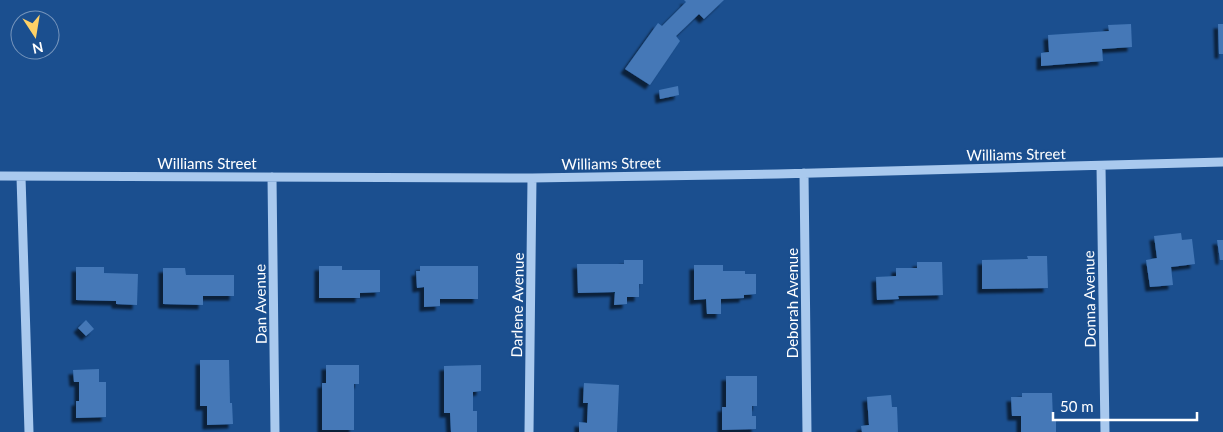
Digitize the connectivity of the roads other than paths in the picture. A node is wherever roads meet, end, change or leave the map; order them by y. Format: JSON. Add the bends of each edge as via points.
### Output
{"nodes":[{"id":1,"x":1223,"y":162,"type":"edge"},
{"id":2,"x":1101,"y":166,"type":"junction"},
{"id":3,"x":804,"y":173,"type":"junction"},
{"id":4,"x":0,"y":176,"type":"edge"},
{"id":5,"x":21,"y":176,"type":"junction"},
{"id":6,"x":272,"y":177,"type":"junction"},
{"id":7,"x":532,"y":178,"type":"junction"},
{"id":8,"x":29,"y":432,"type":"edge"},
{"id":9,"x":275,"y":432,"type":"edge"},
{"id":10,"x":529,"y":432,"type":"edge"},
{"id":11,"x":806,"y":432,"type":"edge"},
{"id":12,"x":1105,"y":432,"type":"edge"}],
"edges":[{"from":1,"to":2,"type":"street","name":"Williams Street"},
{"from":2,"to":3,"type":"street","name":"Williams Street"},
{"from":2,"to":12,"type":"street","name":"Donna Avenue"},
{"from":3,"to":7,"type":"street","name":"Williams Street"},
{"from":3,"to":11,"type":"street","name":"Deborah Avenue"},
{"from":4,"to":5,"type":"street","name":"Williams Street"},
{"from":5,"to":6,"type":"street","name":"Williams Street"},
{"from":5,"to":8,"type":"street"},
{"from":6,"to":7,"type":"street","name":"Williams Street"},
{"from":6,"to":9,"type":"street","name":"Dan Avenue"},
{"from":7,"to":10,"type":"street","name":"Darlene Avenue"}]}
